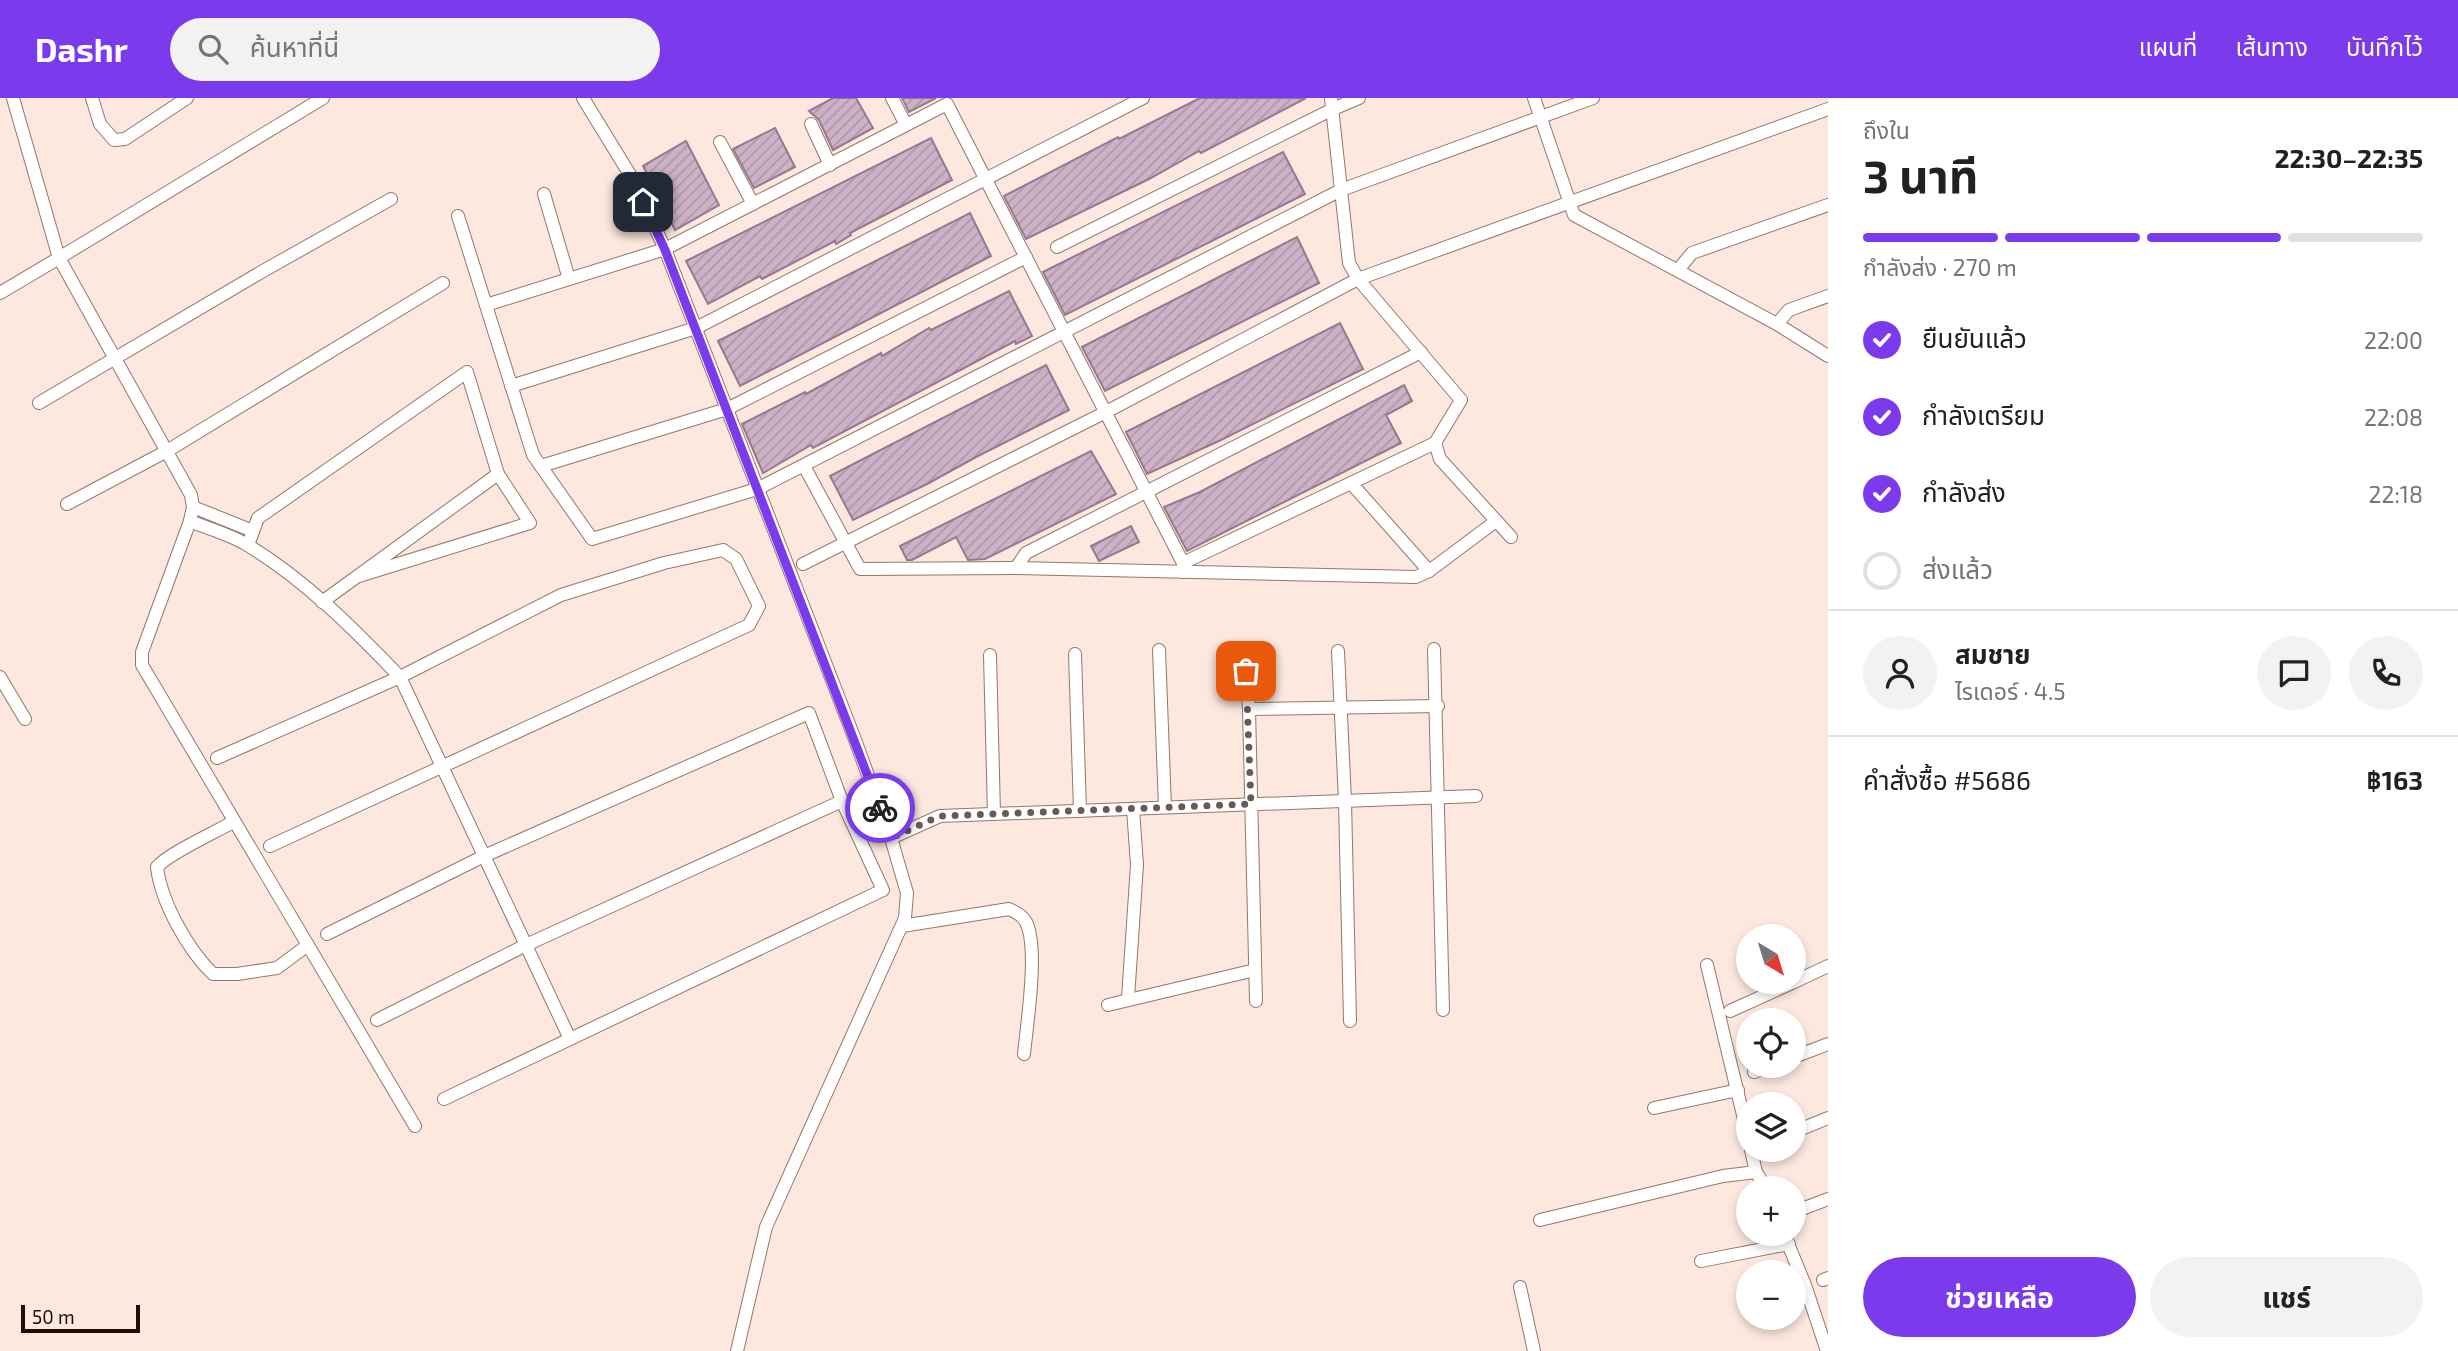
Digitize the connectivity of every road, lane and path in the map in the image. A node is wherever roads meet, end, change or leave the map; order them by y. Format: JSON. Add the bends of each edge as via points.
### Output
{"nodes":[{"id":1,"x":13,"y":98,"type":"edge"},
{"id":2,"x":92,"y":98,"type":"edge"},
{"id":3,"x":187,"y":98,"type":"edge"},
{"id":4,"x":323,"y":98,"type":"edge"},
{"id":5,"x":583,"y":98,"type":"edge"},
{"id":6,"x":892,"y":98,"type":"edge"},
{"id":7,"x":1143,"y":98,"type":"edge"},
{"id":8,"x":1359,"y":98,"type":"edge"},
{"id":9,"x":1534,"y":98,"type":"edge"},
{"id":10,"x":1593,"y":98,"type":"edge"},
{"id":11,"x":1332,"y":103,"type":"edge"},
{"id":12,"x":1828,"y":109,"type":"edge"},
{"id":13,"x":1540,"y":117,"type":"junction"},
{"id":14,"x":811,"y":124,"type":"dead end"},
{"id":15,"x":906,"y":125,"type":"junction"},
{"id":16,"x":720,"y":142,"type":"dead end"},
{"id":17,"x":830,"y":165,"type":"junction"},
{"id":18,"x":986,"y":179,"type":"junction"},
{"id":19,"x":1341,"y":190,"type":"junction"},
{"id":20,"x":544,"y":194,"type":"dead end"},
{"id":21,"x":391,"y":199,"type":"dead end"},
{"id":22,"x":1569,"y":202,"type":"junction"},
{"id":23,"x":753,"y":204,"type":"junction"},
{"id":24,"x":1828,"y":205,"type":"edge"},
{"id":25,"x":458,"y":216,"type":"dead end"},
{"id":26,"x":1057,"y":247,"type":"dead end"},
{"id":27,"x":665,"y":250,"type":"junction"},
{"id":28,"x":1026,"y":257,"type":"junction"},
{"id":29,"x":59,"y":258,"type":"junction"},
{"id":30,"x":1678,"y":270,"type":"junction"},
{"id":31,"x":569,"y":279,"type":"junction"},
{"id":32,"x":1358,"y":279,"type":"junction"},
{"id":33,"x":443,"y":283,"type":"dead end"},
{"id":34,"x":0,"y":293,"type":"edge"},
{"id":35,"x":1828,"y":296,"type":"edge"},
{"id":36,"x":486,"y":305,"type":"junction"},
{"id":37,"x":1777,"y":324,"type":"junction"},
{"id":38,"x":696,"y":328,"type":"junction"},
{"id":39,"x":1065,"y":332,"type":"junction"},
{"id":40,"x":1421,"y":352,"type":"junction"},
{"id":41,"x":1828,"y":356,"type":"edge"},
{"id":42,"x":115,"y":358,"type":"junction"},
{"id":43,"x":512,"y":386,"type":"junction"},
{"id":44,"x":39,"y":403,"type":"dead end"},
{"id":45,"x":727,"y":409,"type":"junction"},
{"id":46,"x":1106,"y":412,"type":"junction"},
{"id":47,"x":1435,"y":443,"type":"junction"},
{"id":48,"x":167,"y":451,"type":"junction"},
{"id":49,"x":541,"y":466,"type":"junction"},
{"id":50,"x":804,"y":466,"type":"junction"},
{"id":51,"x":498,"y":474,"type":"junction"},
{"id":52,"x":1351,"y":483,"type":"junction"},
{"id":53,"x":757,"y":489,"type":"junction"},
{"id":54,"x":1147,"y":491,"type":"junction"},
{"id":55,"x":67,"y":504,"type":"dead end"},
{"id":56,"x":193,"y":506,"type":"junction"},
{"id":57,"x":190,"y":521,"type":"junction"},
{"id":58,"x":1496,"y":521,"type":"junction"},
{"id":59,"x":253,"y":531,"type":"junction"},
{"id":60,"x":1511,"y":537,"type":"dead end"},
{"id":61,"x":844,"y":544,"type":"junction"},
{"id":62,"x":248,"y":545,"type":"junction"},
{"id":63,"x":803,"y":564,"type":"dead end"},
{"id":64,"x":1183,"y":567,"type":"junction"},
{"id":65,"x":1016,"y":568,"type":"junction"},
{"id":66,"x":1429,"y":571,"type":"junction"},
{"id":67,"x":359,"y":576,"type":"junction"},
{"id":68,"x":322,"y":602,"type":"junction"},
{"id":69,"x":1434,"y":649,"type":"dead end"},
{"id":70,"x":1159,"y":650,"type":"dead end"},
{"id":71,"x":1338,"y":651,"type":"dead end"},
{"id":72,"x":1245,"y":652,"type":"dead end"},
{"id":73,"x":1075,"y":654,"type":"dead end"},
{"id":74,"x":990,"y":655,"type":"dead end"},
{"id":75,"x":0,"y":677,"type":"edge"},
{"id":76,"x":400,"y":677,"type":"junction"},
{"id":77,"x":1341,"y":706,"type":"junction"},
{"id":78,"x":1438,"y":706,"type":"junction"},
{"id":79,"x":1249,"y":709,"type":"junction"},
{"id":80,"x":26,"y":719,"type":"dead end"},
{"id":81,"x":218,"y":758,"type":"dead end"},
{"id":82,"x":442,"y":765,"type":"junction"},
{"id":83,"x":1476,"y":796,"type":"dead end"},
{"id":84,"x":1438,"y":797,"type":"junction"},
{"id":85,"x":842,"y":801,"type":"junction"},
{"id":86,"x":1345,"y":801,"type":"junction"},
{"id":87,"x":1251,"y":804,"type":"junction"},
{"id":88,"x":1165,"y":807,"type":"junction"},
{"id":89,"x":1133,"y":809,"type":"junction"},
{"id":90,"x":1080,"y":811,"type":"junction"},
{"id":91,"x":994,"y":814,"type":"junction"},
{"id":92,"x":233,"y":822,"type":"junction"},
{"id":93,"x":891,"y":838,"type":"junction"},
{"id":94,"x":270,"y":846,"type":"dead end"},
{"id":95,"x":484,"y":856,"type":"junction"},
{"id":96,"x":902,"y":926,"type":"junction"},
{"id":97,"x":327,"y":934,"type":"dead end"},
{"id":98,"x":526,"y":945,"type":"junction"},
{"id":99,"x":308,"y":946,"type":"junction"},
{"id":100,"x":1707,"y":965,"type":"dead end"},
{"id":101,"x":1828,"y":966,"type":"edge"},
{"id":102,"x":1255,"y":970,"type":"junction"},
{"id":103,"x":1806,"y":976,"type":"edge"},
{"id":104,"x":1768,"y":994,"type":"edge"},
{"id":105,"x":1128,"y":998,"type":"junction"},
{"id":106,"x":1256,"y":1001,"type":"dead end"},
{"id":107,"x":1108,"y":1005,"type":"dead end"},
{"id":108,"x":1444,"y":1010,"type":"dead end"},
{"id":109,"x":1730,"y":1011,"type":"dead end"},
{"id":110,"x":377,"y":1020,"type":"dead end"},
{"id":111,"x":1350,"y":1021,"type":"dead end"},
{"id":112,"x":570,"y":1039,"type":"junction"},
{"id":113,"x":1828,"y":1044,"type":"edge"},
{"id":114,"x":1806,"y":1052,"type":"edge"},
{"id":115,"x":1024,"y":1054,"type":"dead end"},
{"id":116,"x":1738,"y":1090,"type":"joint"},
{"id":117,"x":444,"y":1099,"type":"dead end"},
{"id":118,"x":1654,"y":1108,"type":"dead end"},
{"id":119,"x":1828,"y":1118,"type":"edge"},
{"id":120,"x":415,"y":1126,"type":"dead end"},
{"id":121,"x":1806,"y":1127,"type":"edge"},
{"id":122,"x":1754,"y":1162,"type":"edge"},
{"id":123,"x":1756,"y":1172,"type":"junction"},
{"id":124,"x":1758,"y":1176,"type":"edge"},
{"id":125,"x":1828,"y":1199,"type":"edge"},
{"id":126,"x":1806,"y":1207,"type":"edge"},
{"id":127,"x":1540,"y":1220,"type":"dead end"},
{"id":128,"x":1759,"y":1246,"type":"edge"},
{"id":129,"x":1788,"y":1246,"type":"edge"},
{"id":130,"x":1701,"y":1261,"type":"dead end"},
{"id":131,"x":1520,"y":1287,"type":"dead end"},
{"id":132,"x":1824,"y":1350,"type":"edge"},
{"id":133,"x":737,"y":1351,"type":"edge"},
{"id":134,"x":1534,"y":1351,"type":"edge"}],
"edges":[{"from":1,"to":29,"type":"street"},
{"from":2,"to":3,"type":"street","via":[[100,124],[114,139],[125,139]]},
{"from":4,"to":29,"type":"street"},
{"from":5,"to":27,"type":"street","via":[[632,178]]},
{"from":6,"to":15,"type":"street"},
{"from":7,"to":18,"type":"street"},
{"from":8,"to":11,"type":"street"},
{"from":9,"to":13,"type":"street"},
{"from":10,"to":13,"type":"street"},
{"from":11,"to":19,"type":"street"},
{"from":11,"to":26,"type":"street"},
{"from":12,"to":22,"type":"street"},
{"from":13,"to":19,"type":"street"},
{"from":13,"to":22,"type":"street"},
{"from":14,"to":17,"type":"street"},
{"from":15,"to":17,"type":"street"},
{"from":15,"to":18,"type":"street","via":[[947,104]]},
{"from":16,"to":23,"type":"street"},
{"from":17,"to":23,"type":"street"},
{"from":18,"to":28,"type":"street"},
{"from":18,"to":38,"type":"street"},
{"from":19,"to":32,"type":"street","via":[[1349,263]]},
{"from":19,"to":39,"type":"street"},
{"from":20,"to":31,"type":"street"},
{"from":21,"to":42,"type":"street"},
{"from":22,"to":30,"type":"street","via":[[1574,215]]},
{"from":22,"to":32,"type":"street"},
{"from":23,"to":27,"type":"street"},
{"from":24,"to":30,"type":"street","via":[[1692,253]]},
{"from":25,"to":36,"type":"street"},
{"from":27,"to":31,"type":"street"},
{"from":27,"to":38,"type":"street"},
{"from":28,"to":39,"type":"street"},
{"from":28,"to":45,"type":"street"},
{"from":29,"to":34,"type":"street"},
{"from":29,"to":42,"type":"street"},
{"from":30,"to":37,"type":"street"},
{"from":31,"to":36,"type":"street"},
{"from":32,"to":40,"type":"street"},
{"from":32,"to":46,"type":"street"},
{"from":33,"to":48,"type":"street"},
{"from":35,"to":37,"type":"street","via":[[1789,310]]},
{"from":36,"to":43,"type":"street"},
{"from":37,"to":41,"type":"street"},
{"from":38,"to":43,"type":"street"},
{"from":38,"to":45,"type":"street"},
{"from":39,"to":46,"type":"street"},
{"from":39,"to":50,"type":"street"},
{"from":40,"to":47,"type":"street","via":[[1461,400]]},
{"from":40,"to":54,"type":"street"},
{"from":42,"to":44,"type":"street"},
{"from":42,"to":48,"type":"street"},
{"from":43,"to":49,"type":"street","via":[[533,455]]},
{"from":45,"to":49,"type":"street"},
{"from":45,"to":53,"type":"street"},
{"from":46,"to":54,"type":"street"},
{"from":46,"to":61,"type":"street"},
{"from":47,"to":52,"type":"street"},
{"from":47,"to":58,"type":"street","via":[[1440,459]]},
{"from":48,"to":55,"type":"street"},
{"from":48,"to":56,"type":"street"},
{"from":49,"to":53,"type":"street","via":[[592,539]]},
{"from":50,"to":53,"type":"street"},
{"from":50,"to":61,"type":"street"},
{"from":51,"to":59,"type":"street","via":[[467,373],[258,518]]},
{"from":51,"to":67,"type":"street"},
{"from":51,"to":67,"type":"street","via":[[530,523]]},
{"from":52,"to":64,"type":"street"},
{"from":52,"to":66,"type":"street"},
{"from":53,"to":93,"type":"street"},
{"from":54,"to":64,"type":"street"},
{"from":54,"to":65,"type":"street","via":[[1026,553]]},
{"from":56,"to":57,"type":"street"},
{"from":56,"to":59,"type":"street"},
{"from":57,"to":62,"type":"street"},
{"from":57,"to":92,"type":"street","via":[[142,652],[142,665]]},
{"from":58,"to":60,"type":"street"},
{"from":58,"to":66,"type":"street"},
{"from":59,"to":62,"type":"street"},
{"from":61,"to":63,"type":"street"},
{"from":61,"to":65,"type":"street","via":[[860,569]]},
{"from":62,"to":68,"type":"street"},
{"from":64,"to":65,"type":"street"},
{"from":64,"to":66,"type":"street","via":[[1416,577]]},
{"from":67,"to":68,"type":"street"},
{"from":68,"to":76,"type":"street"},
{"from":69,"to":78,"type":"street"},
{"from":70,"to":88,"type":"street"},
{"from":71,"to":77,"type":"street"},
{"from":72,"to":79,"type":"street"},
{"from":73,"to":90,"type":"street"},
{"from":74,"to":91,"type":"street"},
{"from":75,"to":80,"type":"street"},
{"from":76,"to":81,"type":"street"},
{"from":76,"to":82,"type":"street"},
{"from":76,"to":82,"type":"street","via":[[561,595],[723,550],[736,559],[759,606],[749,625]]},
{"from":77,"to":78,"type":"street"},
{"from":77,"to":79,"type":"street"},
{"from":77,"to":86,"type":"street"},
{"from":78,"to":84,"type":"street"},
{"from":79,"to":87,"type":"street"},
{"from":82,"to":94,"type":"street"},
{"from":82,"to":95,"type":"street"},
{"from":83,"to":84,"type":"street"},
{"from":84,"to":86,"type":"street"},
{"from":84,"to":108,"type":"street"},
{"from":85,"to":95,"type":"street","via":[[809,713]]},
{"from":85,"to":98,"type":"street"},
{"from":85,"to":112,"type":"street","via":[[883,890]]},
{"from":86,"to":87,"type":"street"},
{"from":86,"to":111,"type":"street"},
{"from":87,"to":88,"type":"street"},
{"from":87,"to":102,"type":"street"},
{"from":88,"to":89,"type":"street"},
{"from":89,"to":90,"type":"street"},
{"from":89,"to":105,"type":"street","via":[[1138,865]]},
{"from":90,"to":91,"type":"street"},
{"from":91,"to":93,"type":"street","via":[[940,816]]},
{"from":92,"to":99,"type":"street"},
{"from":92,"to":99,"type":"street","via":[[165,858],[157,867],[166,900],[188,943],[213,974],[277,968]]},
{"from":93,"to":96,"type":"street","via":[[907,893]]},
{"from":95,"to":97,"type":"street"},
{"from":95,"to":98,"type":"street"},
{"from":96,"to":115,"type":"street","via":[[1009,909],[1020,914],[1027,925],[1032,969]]},
{"from":96,"to":133,"type":"street","via":[[766,1227]]},
{"from":98,"to":110,"type":"street"},
{"from":98,"to":112,"type":"street"},
{"from":99,"to":120,"type":"street"},
{"from":100,"to":116,"type":"street"},
{"from":101,"to":103,"type":"street"},
{"from":102,"to":105,"type":"street"},
{"from":102,"to":106,"type":"street"},
{"from":104,"to":109,"type":"street"},
{"from":105,"to":107,"type":"street"},
{"from":112,"to":117,"type":"street"},
{"from":113,"to":114,"type":"street"},
{"from":116,"to":118,"type":"street"},
{"from":119,"to":121,"type":"street"},
{"from":122,"to":123,"type":"street"},
{"from":123,"to":124,"type":"street"},
{"from":123,"to":127,"type":"street"},
{"from":125,"to":126,"type":"street"},
{"from":128,"to":130,"type":"street"},
{"from":129,"to":132,"type":"street"},
{"from":131,"to":134,"type":"street"}]}
